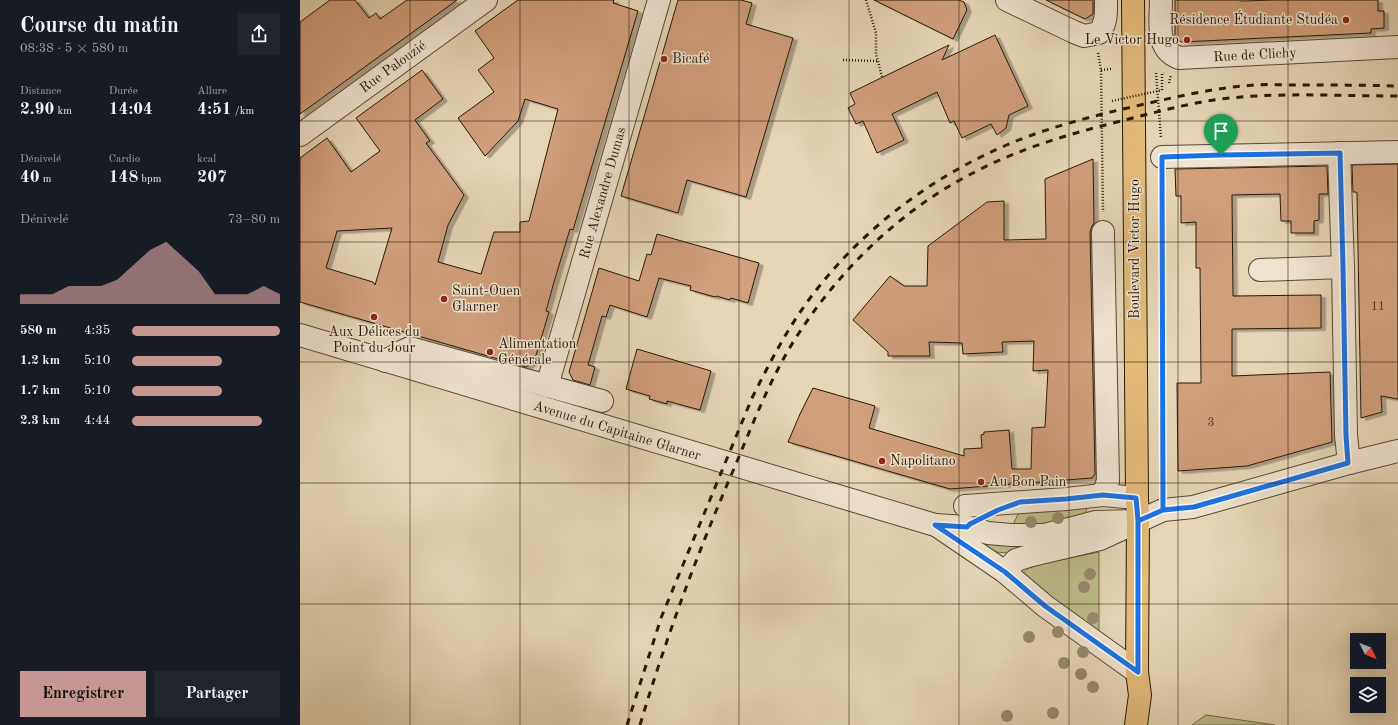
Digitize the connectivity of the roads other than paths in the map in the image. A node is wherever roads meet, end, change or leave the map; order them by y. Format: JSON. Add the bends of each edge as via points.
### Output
{"nodes":[{"id":1,"x":486,"y":0,"type":"edge"},
{"id":2,"x":659,"y":0,"type":"edge"},
{"id":3,"x":1007,"y":0,"type":"edge"},
{"id":4,"x":1106,"y":0,"type":"edge"},
{"id":5,"x":1133,"y":0,"type":"edge"},
{"id":6,"x":1161,"y":0,"type":"edge"},
{"id":7,"x":1398,"y":47,"type":"edge"},
{"id":8,"x":300,"y":135,"type":"edge"},
{"id":9,"x":1162,"y":147,"type":"road end"},
{"id":10,"x":1398,"y":152,"type":"edge"},
{"id":11,"x":1340,"y":153,"type":"junction"},
{"id":12,"x":1103,"y":232,"type":"road end"},
{"id":13,"x":1343,"y":267,"type":"junction"},
{"id":14,"x":1260,"y":270,"type":"dead end"},
{"id":15,"x":300,"y":336,"type":"edge"},
{"id":16,"x":386,"y":361,"type":"junction"},
{"id":17,"x":547,"y":386,"type":"junction"},
{"id":18,"x":602,"y":401,"type":"dead end"},
{"id":19,"x":1398,"y":451,"type":"edge"},
{"id":20,"x":1348,"y":463,"type":"junction"},
{"id":21,"x":1103,"y":495,"type":"junction"},
{"id":22,"x":1136,"y":498,"type":"junction"},
{"id":23,"x":1020,"y":502,"type":"junction"},
{"id":24,"x":965,"y":506,"type":"dead end"},
{"id":25,"x":1138,"y":521,"type":"junction"},
{"id":26,"x":935,"y":525,"type":"junction"},
{"id":27,"x":967,"y":527,"type":"junction"},
{"id":28,"x":1005,"y":572,"type":"junction"},
{"id":29,"x":1138,"y":672,"type":"junction"},
{"id":30,"x":1136,"y":725,"type":"edge"}],
"edges":[{"from":1,"to":8,"type":"street","name":"Rue Palouzié"},
{"from":2,"to":17,"type":"street","name":"Rue Alexandre Dumas"},
{"from":3,"to":4,"type":"street","via":[[1084,36],[1094,35],[1104,28]]},
{"from":5,"to":22,"type":"main road","name":"Boulevard Victor Hugo"},
{"from":6,"to":7,"type":"street","name":"Rue de Clichy","via":[[1162,42],[1172,56],[1179,58]]},
{"from":9,"to":11,"type":"street"},
{"from":10,"to":11,"type":"street"},
{"from":11,"to":13,"type":"street"},
{"from":12,"to":21,"type":"street","via":[[1108,481]]},
{"from":13,"to":14,"type":"street"},
{"from":13,"to":20,"type":"street"},
{"from":15,"to":16,"type":"street","name":"Avenue du Capitaine Glarner"},
{"from":16,"to":17,"type":"street","via":[[410,348]]},
{"from":16,"to":26,"type":"street","name":"Avenue du Capitaine Glarner"},
{"from":17,"to":18,"type":"street"},
{"from":19,"to":20,"type":"street"},
{"from":20,"to":25,"type":"street","via":[[1194,507],[1163,510]]},
{"from":21,"to":22,"type":"street"},
{"from":21,"to":23,"type":"street"},
{"from":22,"to":25,"type":"main road","name":"Boulevard Victor Hugo"},
{"from":23,"to":24,"type":"street"},
{"from":23,"to":27,"type":"street","via":[[998,510]]},
{"from":25,"to":27,"type":"street","via":[[1095,522],[1044,535],[988,533]]},
{"from":25,"to":28,"type":"street","via":[[1100,539],[1016,560]]},
{"from":25,"to":29,"type":"main road","name":"Boulevard Victor Hugo"},
{"from":26,"to":27,"type":"street"},
{"from":26,"to":28,"type":"street"},
{"from":28,"to":29,"type":"street","via":[[1045,606]]},
{"from":29,"to":30,"type":"main road","name":"Boulevard Victor Hugo","via":[[1140,695]]}]}
